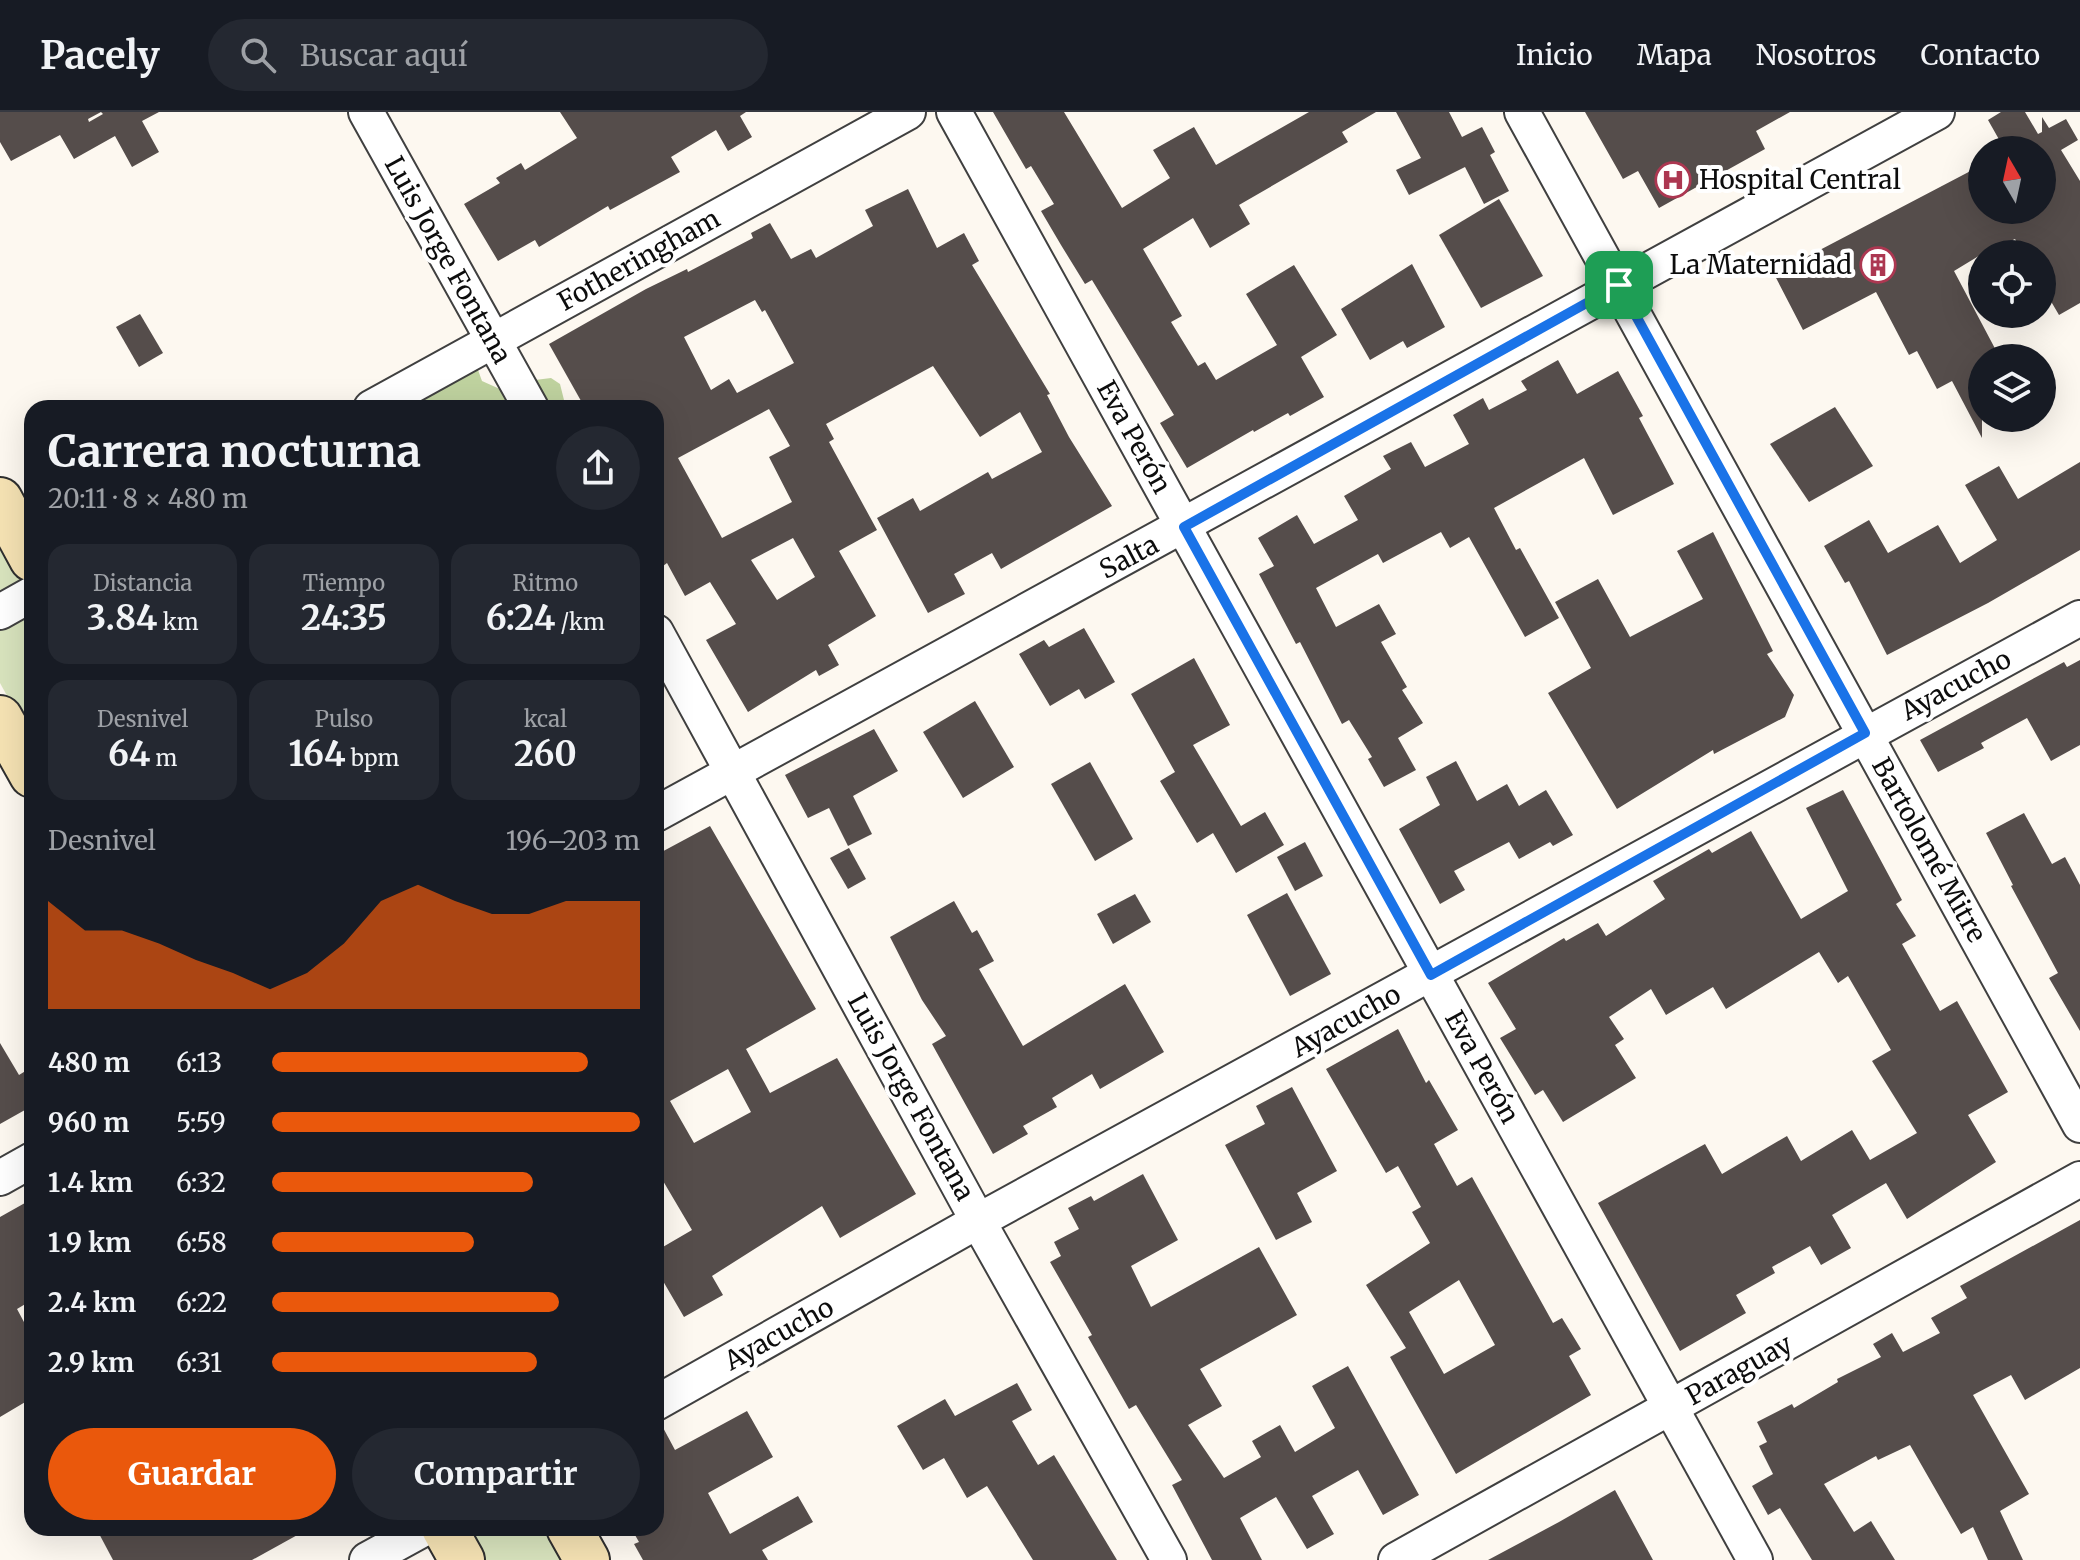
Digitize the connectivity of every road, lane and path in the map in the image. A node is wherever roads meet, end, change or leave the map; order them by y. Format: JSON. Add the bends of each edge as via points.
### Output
{"nodes":[{"id":1,"x":366,"y":112,"type":"edge"},
{"id":2,"x":908,"y":112,"type":"edge"},
{"id":3,"x":954,"y":112,"type":"edge"},
{"id":4,"x":1522,"y":112,"type":"edge"},
{"id":5,"x":1937,"y":112,"type":"edge"},
{"id":6,"x":1619,"y":285,"type":"junction"},
{"id":7,"x":493,"y":340,"type":"junction"},
{"id":8,"x":385,"y":400,"type":"edge"},
{"id":9,"x":527,"y":400,"type":"edge"},
{"id":10,"x":0,"y":500,"type":"edge"},
{"id":11,"x":1184,"y":527,"type":"junction"},
{"id":12,"x":24,"y":544,"type":"edge"},
{"id":13,"x":24,"y":598,"type":"edge"},
{"id":14,"x":0,"y":612,"type":"edge"},
{"id":15,"x":2080,"y":618,"type":"edge"},
{"id":16,"x":664,"y":646,"type":"edge"},
{"id":17,"x":0,"y":718,"type":"edge"},
{"id":18,"x":1865,"y":733,"type":"junction"},
{"id":19,"x":24,"y":761,"type":"edge"},
{"id":20,"x":733,"y":770,"type":"junction"},
{"id":21,"x":664,"y":809,"type":"edge"},
{"id":22,"x":1431,"y":975,"type":"junction"},
{"id":23,"x":2080,"y":1125,"type":"edge"},
{"id":24,"x":24,"y":1164,"type":"edge"},
{"id":25,"x":0,"y":1178,"type":"edge"},
{"id":26,"x":2080,"y":1179,"type":"edge"},
{"id":27,"x":978,"y":1221,"type":"junction"},
{"id":28,"x":664,"y":1398,"type":"edge"},
{"id":29,"x":1671,"y":1408,"type":"junction"},
{"id":30,"x":410,"y":1536,"type":"edge"},
{"id":31,"x":448,"y":1536,"type":"edge"},
{"id":32,"x":574,"y":1536,"type":"edge"},
{"id":33,"x":367,"y":1560,"type":"edge"},
{"id":34,"x":462,"y":1560,"type":"edge"},
{"id":35,"x":587,"y":1560,"type":"edge"},
{"id":36,"x":1169,"y":1560,"type":"edge"},
{"id":37,"x":1396,"y":1560,"type":"edge"},
{"id":38,"x":1755,"y":1560,"type":"edge"}],
"edges":[{"from":1,"to":7,"type":"street","name":"Luis Jorge Fontana"},
{"from":2,"to":7,"type":"street","name":"Fotheringham"},
{"from":3,"to":11,"type":"street","name":"Eva Perón"},
{"from":4,"to":6,"type":"street","name":"Bartolomé Mitre"},
{"from":5,"to":6,"type":"street","name":"Salta"},
{"from":6,"to":11,"type":"street","name":"Salta"},
{"from":6,"to":18,"type":"street","name":"Bartolomé Mitre"},
{"from":7,"to":8,"type":"street","name":"Fotheringham"},
{"from":7,"to":9,"type":"street","name":"Luis Jorge Fontana"},
{"from":10,"to":12,"type":"main road"},
{"from":11,"to":20,"type":"street","name":"Salta"},
{"from":11,"to":22,"type":"street","name":"Eva Perón"},
{"from":13,"to":14,"type":"street"},
{"from":15,"to":18,"type":"street","name":"Ayacucho"},
{"from":16,"to":20,"type":"street","name":"Luis Jorge Fontana"},
{"from":17,"to":19,"type":"main road"},
{"from":18,"to":22,"type":"street","name":"Ayacucho"},
{"from":18,"to":23,"type":"street","name":"Bartolomé Mitre"},
{"from":20,"to":21,"type":"street","name":"Salta"},
{"from":20,"to":27,"type":"street","name":"Luis Jorge Fontana"},
{"from":22,"to":27,"type":"street","name":"Ayacucho"},
{"from":22,"to":29,"type":"street","name":"Eva Perón"},
{"from":24,"to":25,"type":"street"},
{"from":26,"to":29,"type":"street","name":"Paraguay"},
{"from":27,"to":28,"type":"street","name":"Ayacucho"},
{"from":27,"to":36,"type":"street","name":"Luis Jorge Fontana"},
{"from":29,"to":37,"type":"street","name":"Paraguay"},
{"from":29,"to":38,"type":"street","name":"Eva Perón"},
{"from":30,"to":33,"type":"street"},
{"from":31,"to":34,"type":"main road"},
{"from":32,"to":35,"type":"main road"}]}
